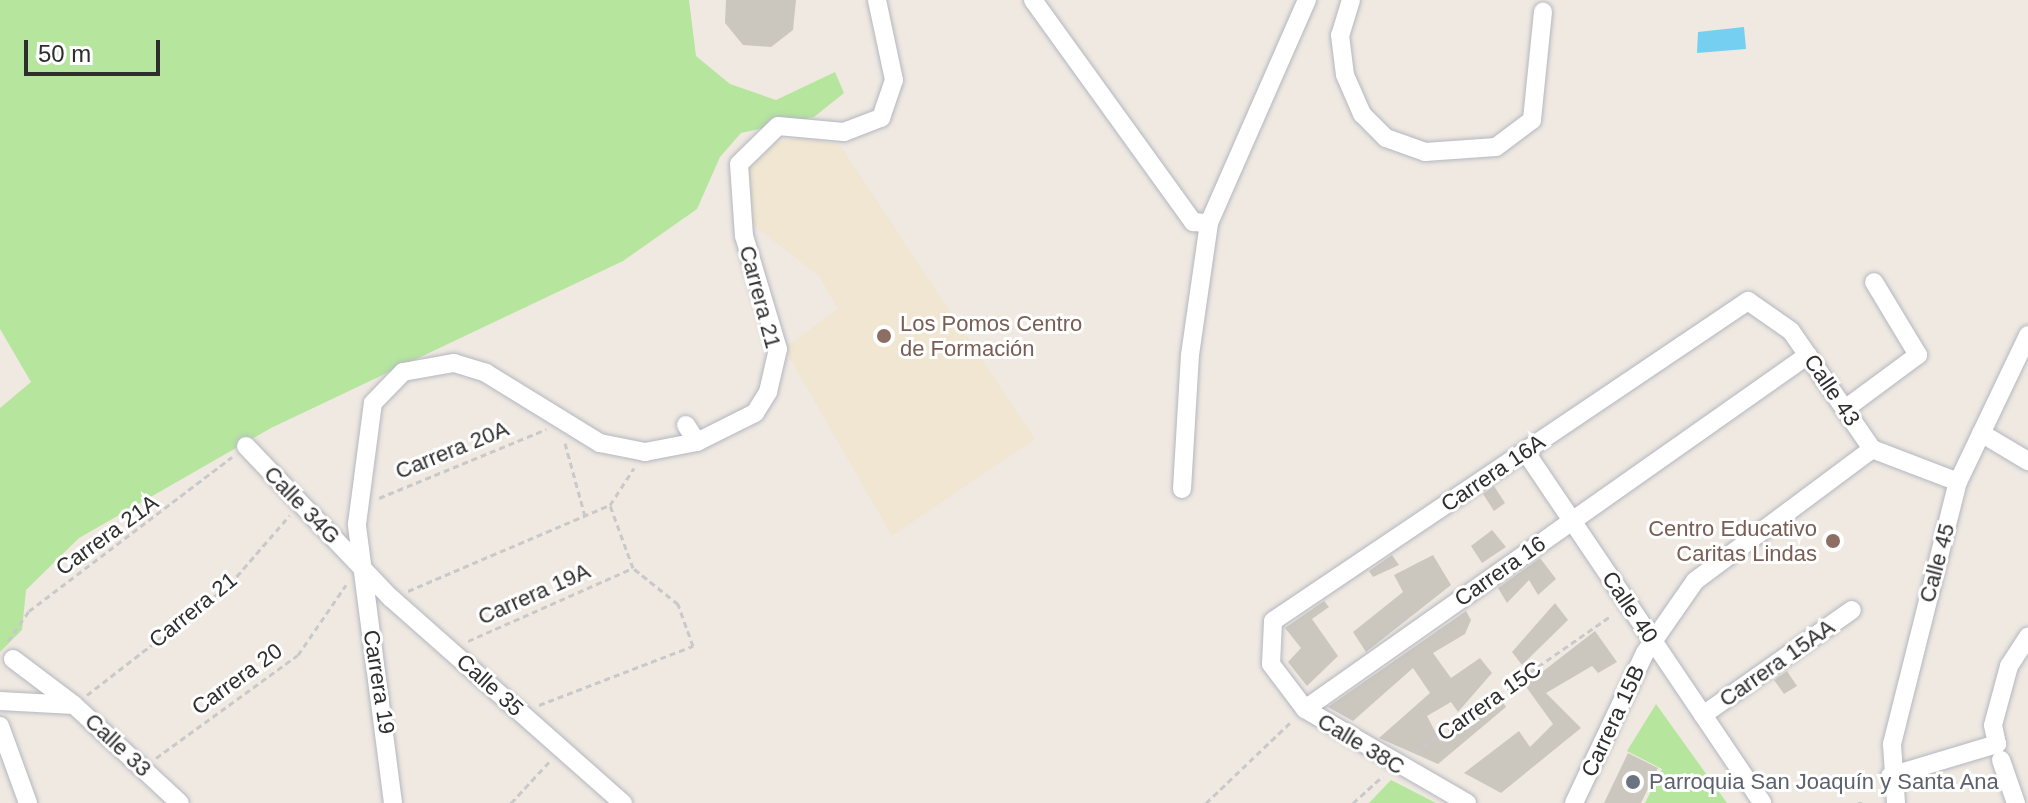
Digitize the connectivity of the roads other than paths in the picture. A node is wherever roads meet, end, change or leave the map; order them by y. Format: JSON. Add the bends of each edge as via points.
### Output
{"nodes":[{"id":1,"x":877,"y":0,"type":"edge"},
{"id":2,"x":1033,"y":0,"type":"edge"},
{"id":3,"x":1307,"y":0,"type":"edge"},
{"id":4,"x":1351,"y":0,"type":"edge"},
{"id":5,"x":1543,"y":12,"type":"dead end"},
{"id":6,"x":1209,"y":223,"type":"junction"},
{"id":7,"x":1874,"y":282,"type":"dead end"},
{"id":8,"x":1748,"y":301,"type":"joint"},
{"id":9,"x":2028,"y":335,"type":"edge"},
{"id":10,"x":1808,"y":355,"type":"junction"},
{"id":11,"x":1845,"y":409,"type":"junction"},
{"id":12,"x":686,"y":425,"type":"dead end"},
{"id":13,"x":1981,"y":433,"type":"junction"},
{"id":14,"x":697,"y":442,"type":"junction"},
{"id":15,"x":246,"y":446,"type":"road end"},
{"id":16,"x":1872,"y":449,"type":"junction"},
{"id":17,"x":1525,"y":451,"type":"junction"},
{"id":18,"x":2028,"y":461,"type":"edge"},
{"id":19,"x":1958,"y":482,"type":"junction"},
{"id":20,"x":1182,"y":489,"type":"dead end"},
{"id":21,"x":1572,"y":521,"type":"junction"},
{"id":22,"x":361,"y":562,"type":"junction"},
{"id":23,"x":1852,"y":610,"type":"dead end"},
{"id":24,"x":2028,"y":637,"type":"edge"},
{"id":25,"x":1653,"y":640,"type":"junction"},
{"id":26,"x":13,"y":659,"type":"road end"},
{"id":27,"x":1271,"y":664,"type":"joint"},
{"id":28,"x":0,"y":701,"type":"edge"},
{"id":29,"x":74,"y":705,"type":"junction"},
{"id":30,"x":1305,"y":709,"type":"junction"},
{"id":31,"x":1703,"y":715,"type":"junction"},
{"id":32,"x":0,"y":726,"type":"edge"},
{"id":33,"x":1999,"y":752,"type":"junction"},
{"id":34,"x":1890,"y":776,"type":"junction"},
{"id":35,"x":175,"y":801,"type":"edge"},
{"id":36,"x":28,"y":803,"type":"edge"},
{"id":37,"x":393,"y":803,"type":"edge"},
{"id":38,"x":623,"y":803,"type":"edge"},
{"id":39,"x":1467,"y":803,"type":"edge"},
{"id":40,"x":1574,"y":803,"type":"edge"},
{"id":41,"x":1762,"y":803,"type":"edge"},
{"id":42,"x":1896,"y":803,"type":"edge"},
{"id":43,"x":2016,"y":803,"type":"edge"}],
"edges":[{"from":1,"to":14,"type":"street","name":"Carrera 21","via":[[894,80],[881,118],[844,132],[778,126],[739,164],[744,236],[778,349],[775,372],[755,413]]},
{"from":2,"to":6,"type":"street","via":[[1193,222]]},
{"from":3,"to":6,"type":"street"},
{"from":4,"to":5,"type":"street","via":[[1340,35],[1345,75],[1362,114],[1386,138],[1425,152],[1496,147],[1532,120]]},
{"from":6,"to":20,"type":"street","via":[[1190,355]]},
{"from":7,"to":11,"type":"street","via":[[1918,351]]},
{"from":8,"to":10,"type":"street","name":"Calle 43","via":[[1791,331]]},
{"from":8,"to":17,"type":"street","name":"Carrera 16A"},
{"from":9,"to":13,"type":"street","name":"Calle 45"},
{"from":10,"to":11,"type":"street","name":"Calle 43"},
{"from":10,"to":21,"type":"street","name":"Carrera 16"},
{"from":11,"to":16,"type":"street","name":"Calle 43"},
{"from":12,"to":14,"type":"street"},
{"from":13,"to":18,"type":"street"},
{"from":13,"to":19,"type":"street","name":"Calle 45"},
{"from":14,"to":22,"type":"street","name":"Carrera 21","via":[[645,452],[600,443],[560,424],[469,365],[403,372],[373,403],[357,507]]},
{"from":15,"to":22,"type":"street","name":"Calle 34G"},
{"from":16,"to":19,"type":"street"},
{"from":16,"to":25,"type":"street","via":[[1695,581]]},
{"from":17,"to":21,"type":"street","name":"Calle 40"},
{"from":17,"to":27,"type":"street","name":"Carrera 16A","via":[[1273,621]]},
{"from":19,"to":34,"type":"street","name":"Calle 45"},
{"from":21,"to":25,"type":"street","name":"Calle 40"},
{"from":21,"to":30,"type":"street","name":"Carrera 16"},
{"from":22,"to":37,"type":"street","name":"Carrera 19"},
{"from":22,"to":38,"type":"street","name":"Calle 35","via":[[391,598]]},
{"from":23,"to":31,"type":"street","name":"Carrera 15AA"},
{"from":24,"to":33,"type":"street","via":[[2009,666],[1993,725]]},
{"from":25,"to":31,"type":"street","name":"Calle 40"},
{"from":25,"to":40,"type":"street","name":"Carrera 15B"},
{"from":26,"to":29,"type":"street"},
{"from":27,"to":30,"type":"street","name":"Calle 38C"},
{"from":28,"to":29,"type":"street","name":"Calle 33"},
{"from":29,"to":35,"type":"street","name":"Calle 33"},
{"from":30,"to":39,"type":"street","name":"Calle 38C","via":[[1394,767]]},
{"from":31,"to":41,"type":"street","name":"Calle 40"},
{"from":32,"to":36,"type":"street"},
{"from":33,"to":34,"type":"street"},
{"from":33,"to":43,"type":"street"},
{"from":34,"to":42,"type":"street","name":"Calle 45"}]}
